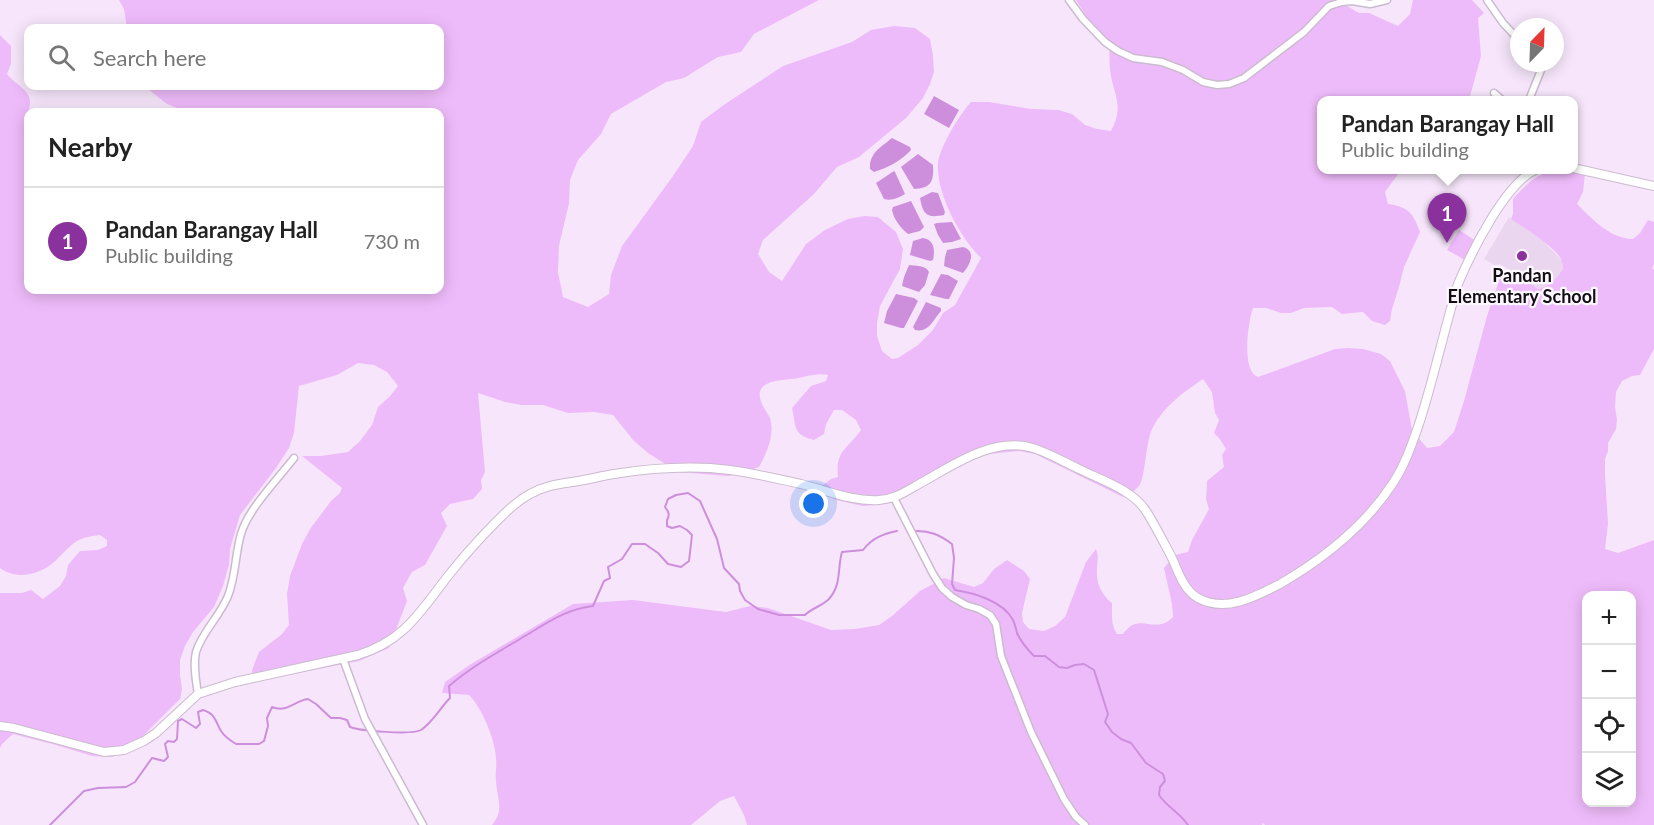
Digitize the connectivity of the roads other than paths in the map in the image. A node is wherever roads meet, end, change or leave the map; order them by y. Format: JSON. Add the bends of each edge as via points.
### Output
{"nodes":[{"id":1,"x":1069,"y":0,"type":"edge"},
{"id":2,"x":1387,"y":0,"type":"edge"},
{"id":3,"x":1487,"y":0,"type":"edge"},
{"id":4,"x":1510,"y":30,"type":"edge"},
{"id":5,"x":1540,"y":72,"type":"edge"},
{"id":6,"x":1494,"y":93,"type":"dead end"},
{"id":7,"x":1497,"y":96,"type":"edge"},
{"id":8,"x":1531,"y":96,"type":"edge"},
{"id":9,"x":1578,"y":169,"type":"edge"},
{"id":10,"x":1526,"y":174,"type":"edge"},
{"id":11,"x":1654,"y":186,"type":"edge"},
{"id":12,"x":294,"y":458,"type":"dead end"},
{"id":13,"x":894,"y":498,"type":"junction"},
{"id":14,"x":343,"y":659,"type":"junction"},
{"id":15,"x":198,"y":694,"type":"junction"},
{"id":16,"x":0,"y":726,"type":"edge"},
{"id":17,"x":423,"y":825,"type":"edge"},
{"id":18,"x":1084,"y":825,"type":"edge"}],
"edges":[{"from":1,"to":2,"type":"street","via":[[1083,20],[1118,51],[1133,58],[1168,64],[1217,85],[1244,78],[1304,32],[1329,6]]},
{"from":3,"to":4,"type":"street"},
{"from":5,"to":8,"type":"street"},
{"from":6,"to":7,"type":"street"},
{"from":9,"to":11,"type":"street"},
{"from":10,"to":13,"type":"street","via":[[1509,192],[1465,267],[1414,437],[1393,483],[1355,529],[1313,564],[1271,588],[1228,604],[1196,597],[1139,502],[1053,456],[1026,446],[998,447],[979,453]]},
{"from":12,"to":15,"type":"street","via":[[241,533],[227,597],[197,652]]},
{"from":13,"to":14,"type":"street","via":[[861,499],[728,470],[674,467],[543,487],[518,501],[481,537],[402,633],[380,648]]},
{"from":13,"to":18,"type":"street","via":[[942,588],[966,605],[990,615],[996,624],[1001,656],[1031,732],[1064,799]]},
{"from":14,"to":15,"type":"street"},
{"from":14,"to":17,"type":"street","via":[[365,719]]},
{"from":15,"to":16,"type":"street","via":[[156,733],[134,747],[113,752]]}]}
